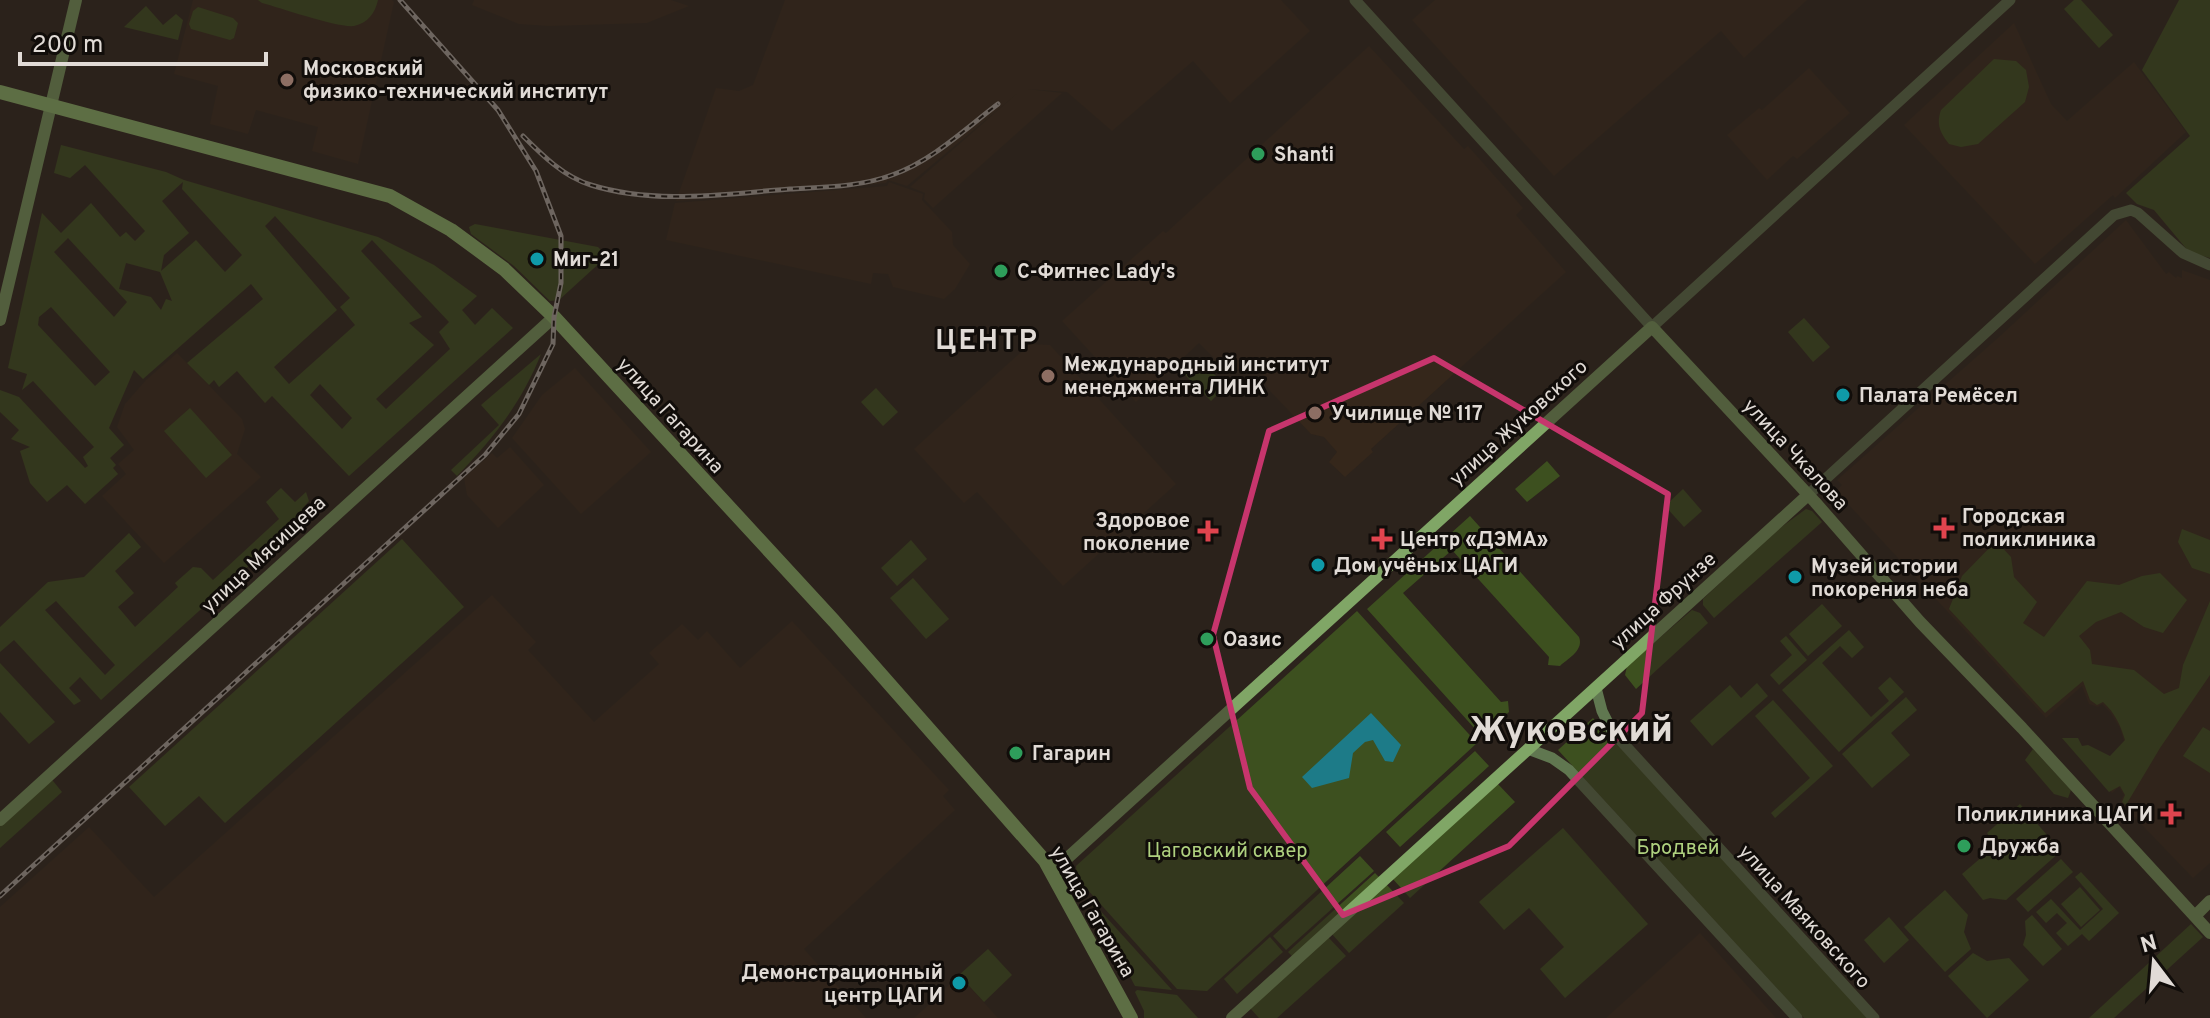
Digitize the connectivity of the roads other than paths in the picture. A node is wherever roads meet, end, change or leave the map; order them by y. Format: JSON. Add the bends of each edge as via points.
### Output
{"nodes":[{"id":1,"x":76,"y":0,"type":"edge"},
{"id":2,"x":1355,"y":0,"type":"edge"},
{"id":3,"x":2010,"y":0,"type":"edge"},
{"id":4,"x":0,"y":92,"type":"edge"},
{"id":5,"x":49,"y":105,"type":"junction"},
{"id":6,"x":2210,"y":265,"type":"edge"},
{"id":7,"x":554,"y":317,"type":"junction"},
{"id":8,"x":0,"y":320,"type":"edge"},
{"id":9,"x":1652,"y":327,"type":"junction"},
{"id":10,"x":1808,"y":495,"type":"junction"},
{"id":11,"x":1596,"y":688,"type":"junction"},
{"id":12,"x":1528,"y":749,"type":"junction"},
{"id":13,"x":0,"y":820,"type":"edge"},
{"id":14,"x":1052,"y":872,"type":"junction"},
{"id":15,"x":2210,"y":901,"type":"edge"},
{"id":16,"x":2195,"y":916,"type":"junction"},
{"id":17,"x":2210,"y":933,"type":"edge"},
{"id":18,"x":1131,"y":1018,"type":"edge"},
{"id":19,"x":1232,"y":1018,"type":"edge"},
{"id":20,"x":1797,"y":1018,"type":"edge"},
{"id":21,"x":1874,"y":1018,"type":"edge"}],
"edges":[{"from":1,"to":5,"type":"main road"},
{"from":2,"to":9,"type":"street","name":"улица Чкалова"},
{"from":3,"to":9,"type":"street","name":"улица Жуковского"},
{"from":4,"to":5,"type":"main road","name":"улица Гагарина"},
{"from":5,"to":7,"type":"main road","name":"улица Гагарина","via":[[390,196],[477,248]]},
{"from":5,"to":8,"type":"main road"},
{"from":6,"to":10,"type":"street","name":"улица Фрунзе","via":[[2183,253],[2138,213],[2121,212]]},
{"from":7,"to":13,"type":"main road","name":"улица Мясищева"},
{"from":7,"to":14,"type":"main road","name":"улица Гагарина","via":[[874,666]]},
{"from":9,"to":10,"type":"main road","name":"улица Чкалова"},
{"from":9,"to":14,"type":"main road","name":"улица Жуковского"},
{"from":10,"to":11,"type":"main road","name":"улица Фрунзе"},
{"from":10,"to":16,"type":"main road","name":"улица Чкалова"},
{"from":11,"to":12,"type":"main road","name":"улица Фрунзе"},
{"from":11,"to":21,"type":"street","name":"улица Маяковского","via":[[1612,731]]},
{"from":12,"to":19,"type":"main road","name":"улица Фрунзе"},
{"from":12,"to":20,"type":"street","via":[[1569,770]]},
{"from":14,"to":18,"type":"main road","name":"улица Гагарина"},
{"from":15,"to":16,"type":"main road"},
{"from":16,"to":17,"type":"main road","name":"улица Чкалова"}]}
